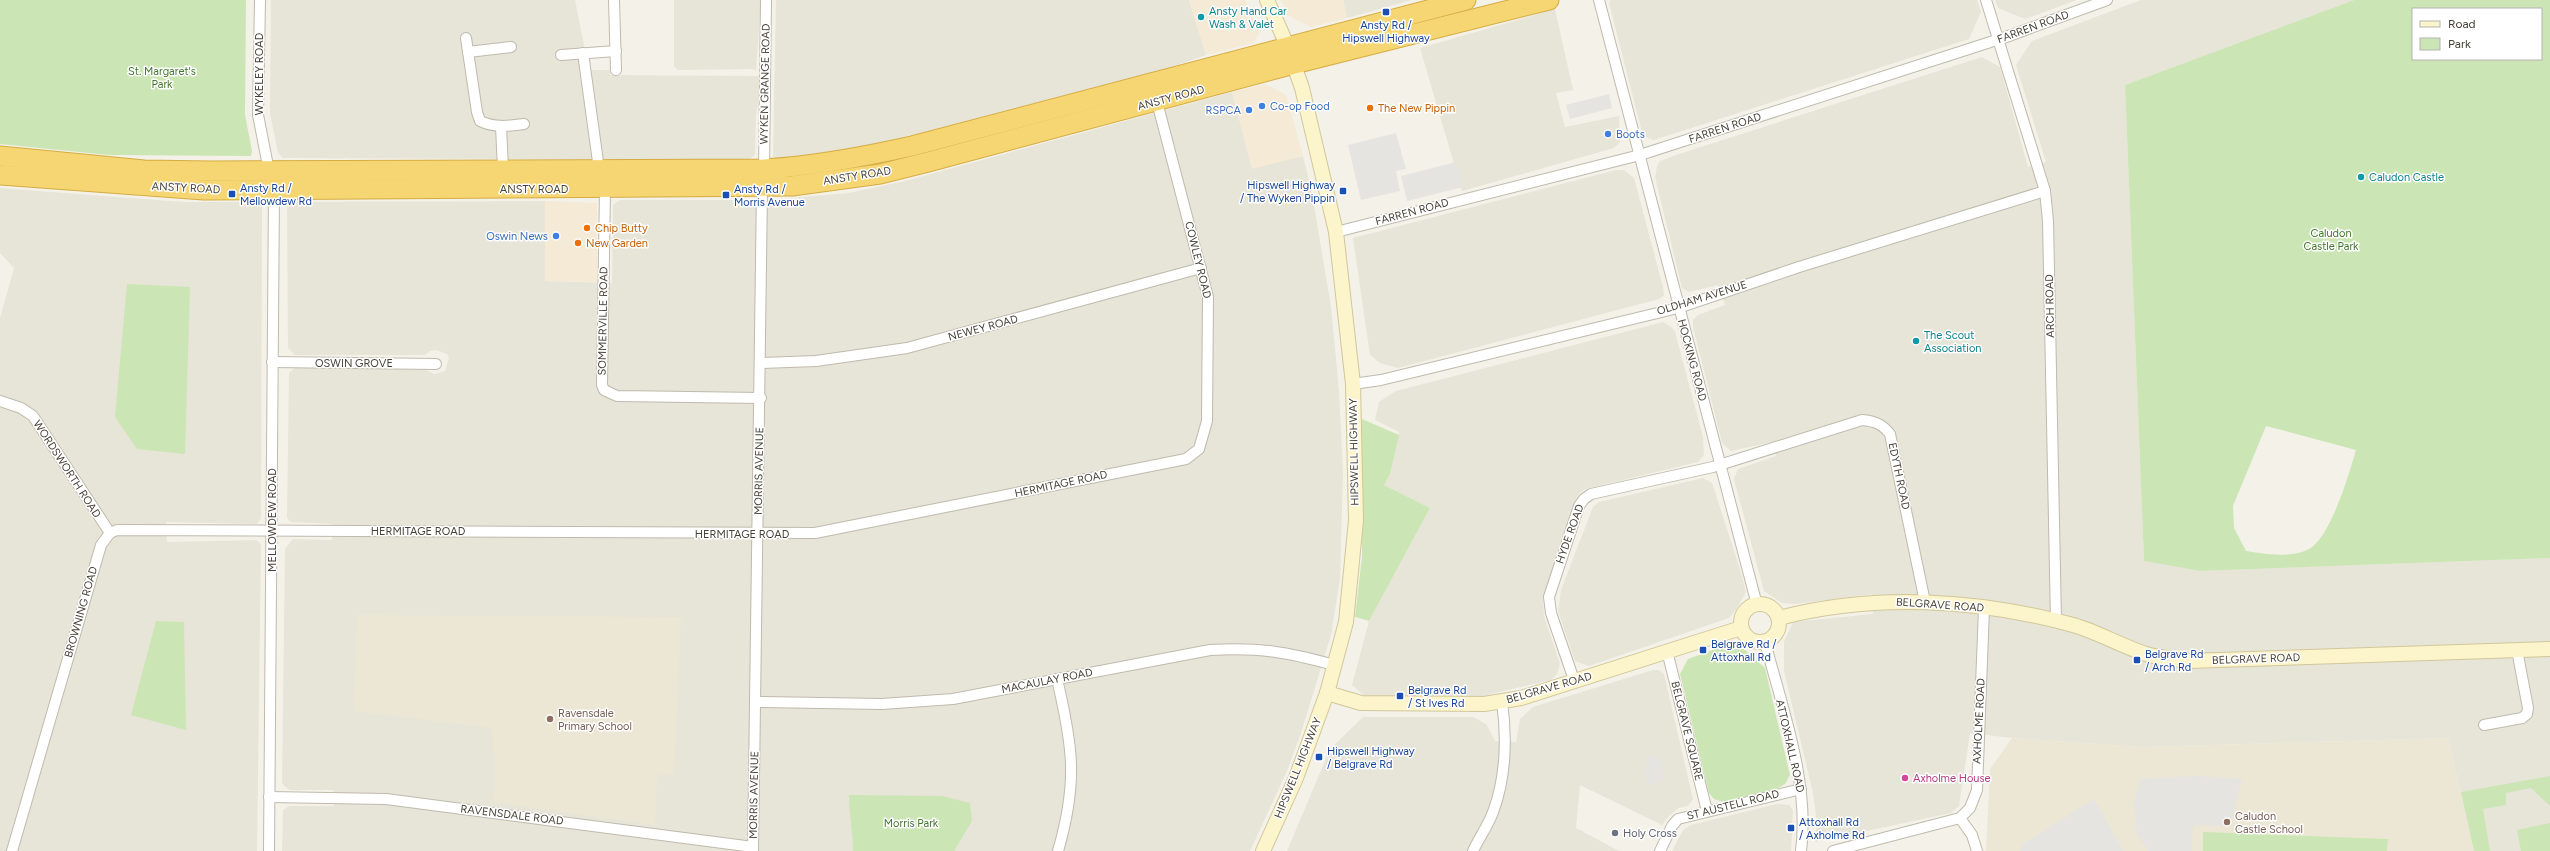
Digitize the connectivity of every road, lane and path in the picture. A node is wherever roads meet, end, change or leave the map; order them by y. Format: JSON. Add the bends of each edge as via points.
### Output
{"nodes":[{"id":1,"x":260,"y":0,"type":"edge"},
{"id":2,"x":614,"y":0,"type":"edge"},
{"id":3,"x":766,"y":0,"type":"edge"},
{"id":4,"x":1267,"y":0,"type":"edge"},
{"id":5,"x":1466,"y":0,"type":"edge"},
{"id":6,"x":1549,"y":0,"type":"edge"},
{"id":7,"x":1599,"y":0,"type":"edge"},
{"id":8,"x":1986,"y":0,"type":"edge"},
{"id":9,"x":2107,"y":0,"type":"edge"},
{"id":10,"x":466,"y":38,"type":"dead end"},
{"id":11,"x":1998,"y":40,"type":"junction"},
{"id":12,"x":1288,"y":46,"type":"junction"},
{"id":13,"x":510,"y":47,"type":"dead end"},
{"id":14,"x":616,"y":51,"type":"junction"},
{"id":15,"x":468,"y":52,"type":"junction"},
{"id":16,"x":584,"y":53,"type":"junction"},
{"id":17,"x":561,"y":55,"type":"dead end"},
{"id":18,"x":1294,"y":64,"type":"junction"},
{"id":19,"x":616,"y":70,"type":"dead end"},
{"id":20,"x":1157,"y":102,"type":"junction"},
{"id":21,"x":524,"y":124,"type":"dead end"},
{"id":22,"x":501,"y":126,"type":"junction"},
{"id":23,"x":1640,"y":155,"type":"junction"},
{"id":24,"x":0,"y":156,"type":"edge"},
{"id":25,"x":503,"y":169,"type":"junction"},
{"id":26,"x":599,"y":169,"type":"junction"},
{"id":27,"x":764,"y":169,"type":"junction"},
{"id":28,"x":269,"y":171,"type":"junction"},
{"id":29,"x":0,"y":175,"type":"edge"},
{"id":30,"x":762,"y":188,"type":"junction"},
{"id":31,"x":605,"y":189,"type":"junction"},
{"id":32,"x":274,"y":190,"type":"junction"},
{"id":33,"x":2045,"y":191,"type":"junction"},
{"id":34,"x":1336,"y":232,"type":"junction"},
{"id":35,"x":1201,"y":268,"type":"junction"},
{"id":36,"x":1678,"y":308,"type":"junction"},
{"id":37,"x":272,"y":362,"type":"junction"},
{"id":38,"x":761,"y":363,"type":"junction"},
{"id":39,"x":436,"y":364,"type":"dead end"},
{"id":40,"x":1353,"y":384,"type":"junction"},
{"id":41,"x":761,"y":398,"type":"junction"},
{"id":42,"x":0,"y":401,"type":"edge"},
{"id":43,"x":1200,"y":446,"type":"joint"},
{"id":44,"x":1720,"y":465,"type":"junction"},
{"id":45,"x":272,"y":530,"type":"junction"},
{"id":46,"x":110,"y":533,"type":"junction"},
{"id":47,"x":758,"y":534,"type":"junction"},
{"id":48,"x":1925,"y":602,"type":"junction"},
{"id":49,"x":1757,"y":604,"type":"junction"},
{"id":50,"x":1984,"y":608,"type":"junction"},
{"id":51,"x":1779,"y":618,"type":"junction"},
{"id":52,"x":2056,"y":621,"type":"junction"},
{"id":53,"x":1741,"y":628,"type":"junction"},
{"id":54,"x":1765,"y":642,"type":"junction"},
{"id":55,"x":2550,"y":649,"type":"edge"},
{"id":56,"x":2517,"y":650,"type":"junction"},
{"id":57,"x":1667,"y":651,"type":"junction"},
{"id":58,"x":1334,"y":665,"type":"junction"},
{"id":59,"x":1057,"y":679,"type":"junction"},
{"id":60,"x":1574,"y":680,"type":"junction"},
{"id":61,"x":1327,"y":693,"type":"junction"},
{"id":62,"x":757,"y":702,"type":"junction"},
{"id":63,"x":1502,"y":702,"type":"junction"},
{"id":64,"x":2484,"y":725,"type":"dead end"},
{"id":65,"x":1801,"y":788,"type":"junction"},
{"id":66,"x":269,"y":797,"type":"junction"},
{"id":67,"x":1707,"y":811,"type":"junction"},
{"id":68,"x":1960,"y":818,"type":"junction"},
{"id":69,"x":753,"y":849,"type":"edge"},
{"id":70,"x":12,"y":851,"type":"edge"},
{"id":71,"x":269,"y":851,"type":"edge"},
{"id":72,"x":1058,"y":851,"type":"edge"},
{"id":73,"x":1263,"y":851,"type":"edge"},
{"id":74,"x":1473,"y":851,"type":"edge"},
{"id":75,"x":1660,"y":851,"type":"edge"},
{"id":76,"x":1802,"y":851,"type":"edge"},
{"id":77,"x":1833,"y":851,"type":"edge"},
{"id":78,"x":1977,"y":851,"type":"edge"}],
"edges":[{"from":1,"to":28,"type":"street","name":"WYKELEY ROAD","via":[[258,108]]},
{"from":2,"to":14,"type":"street"},
{"from":3,"to":27,"type":"street","name":"WYKEN GRANGE ROAD"},
{"from":4,"to":12,"type":"street","name":"HIPSWELL HIGHWAY"},
{"from":5,"to":12,"type":"highway","name":"ANSTY ROAD"},
{"from":6,"to":18,"type":"highway","name":"ANSTY ROAD"},
{"from":7,"to":23,"type":"street","name":"HOCKING ROAD"},
{"from":8,"to":11,"type":"street","name":"ARCH ROAD"},
{"from":9,"to":11,"type":"street","name":"FARREN ROAD"},
{"from":10,"to":15,"type":"street"},
{"from":11,"to":23,"type":"street","name":"FARREN ROAD"},
{"from":11,"to":33,"type":"street","name":"ARCH ROAD"},
{"from":12,"to":18,"type":"street","name":"HIPSWELL HIGHWAY"},
{"from":12,"to":27,"type":"highway","name":"ANSTY ROAD","via":[[912,146],[848,161]]},
{"from":13,"to":15,"type":"street"},
{"from":14,"to":16,"type":"street"},
{"from":14,"to":19,"type":"street"},
{"from":15,"to":22,"type":"street","via":[[480,122]]},
{"from":16,"to":17,"type":"street"},
{"from":16,"to":26,"type":"street"},
{"from":18,"to":20,"type":"highway","name":"ANSTY ROAD"},
{"from":18,"to":34,"type":"street","name":"HIPSWELL HIGHWAY"},
{"from":20,"to":30,"type":"highway","name":"ANSTY ROAD","via":[[880,174]]},
{"from":20,"to":35,"type":"street","name":"COWLEY ROAD"},
{"from":21,"to":22,"type":"street"},
{"from":22,"to":25,"type":"street"},
{"from":23,"to":34,"type":"street","name":"FARREN ROAD"},
{"from":23,"to":36,"type":"street","name":"HOCKING ROAD"},
{"from":24,"to":28,"type":"highway","name":"ANSTY ROAD","via":[[144,170]]},
{"from":25,"to":26,"type":"highway","name":"ANSTY ROAD"},
{"from":25,"to":28,"type":"highway","name":"ANSTY ROAD"},
{"from":26,"to":27,"type":"highway","name":"ANSTY ROAD"},
{"from":29,"to":32,"type":"highway","name":"ANSTY ROAD","via":[[204,190]]},
{"from":30,"to":31,"type":"highway","name":"ANSTY ROAD"},
{"from":30,"to":38,"type":"street","name":"MORRIS AVENUE"},
{"from":31,"to":32,"type":"highway","name":"ANSTY ROAD"},
{"from":31,"to":41,"type":"street","name":"SOMMERVILLE ROAD","via":[[602,385],[604,390],[614,396]]},
{"from":32,"to":37,"type":"street","name":"MELLOWDEW ROAD"},
{"from":33,"to":36,"type":"street","name":"OLDHAM AVENUE","via":[[1814,262]]},
{"from":33,"to":52,"type":"street","name":"ARCH ROAD","via":[[2048,221]]},
{"from":34,"to":40,"type":"street","name":"HIPSWELL HIGHWAY"},
{"from":35,"to":38,"type":"street","name":"NEWEY ROAD","via":[[907,348],[816,361]]},
{"from":35,"to":43,"type":"street","name":"COWLEY ROAD","via":[[1210,311],[1206,421]]},
{"from":36,"to":40,"type":"street","name":"OLDHAM AVENUE","via":[[1381,380]]},
{"from":36,"to":44,"type":"street","name":"HOCKING ROAD"},
{"from":37,"to":39,"type":"street","name":"OSWIN GROVE"},
{"from":37,"to":45,"type":"street","name":"MELLOWDEW ROAD"},
{"from":38,"to":41,"type":"street","name":"MORRIS AVENUE"},
{"from":40,"to":58,"type":"street","name":"HIPSWELL HIGHWAY","via":[[1356,533],[1346,622]]},
{"from":41,"to":47,"type":"street","name":"MORRIS AVENUE"},
{"from":42,"to":46,"type":"street","name":"WORDSWORTH ROAD","via":[[21,408],[33,416]]},
{"from":43,"to":47,"type":"street","name":"HERMITAGE ROAD","via":[[1186,458],[815,533]]},
{"from":44,"to":48,"type":"street","name":"EDYTH ROAD","via":[[1862,420],[1883,426],[1890,434]]},
{"from":44,"to":49,"type":"street","name":"HOCKING ROAD"},
{"from":44,"to":60,"type":"street","name":"HYDE ROAD","via":[[1591,494],[1584,499],[1577,511],[1549,596],[1551,613]]},
{"from":45,"to":46,"type":"street","via":[[128,530]]},
{"from":45,"to":47,"type":"street","name":"HERMITAGE ROAD"},
{"from":45,"to":66,"type":"street","name":"MELLOWDEW ROAD"},
{"from":46,"to":70,"type":"street","name":"BROWNING ROAD","via":[[101,545]]},
{"from":47,"to":62,"type":"street","name":"MORRIS AVENUE"},
{"from":48,"to":50,"type":"street","name":"BELGRAVE ROAD"},
{"from":48,"to":51,"type":"street","name":"BELGRAVE ROAD","via":[[1860,603]]},
{"from":49,"to":51,"type":"street","via":[[1772,608]]},
{"from":49,"to":53,"type":"street","via":[[1744,614]]},
{"from":50,"to":52,"type":"street","name":"BELGRAVE ROAD"},
{"from":50,"to":68,"type":"street","name":"AXHOLME ROAD","via":[[1976,790],[1970,808]]},
{"from":51,"to":54,"type":"street","via":[[1776,632]]},
{"from":52,"to":56,"type":"street","name":"BELGRAVE ROAD","via":[[2086,629],[2146,654],[2188,661]]},
{"from":53,"to":54,"type":"street","via":[[1748,637]]},
{"from":53,"to":57,"type":"street","name":"BELGRAVE ROAD"},
{"from":54,"to":65,"type":"street","name":"ATTOXHALL ROAD"},
{"from":55,"to":56,"type":"street","name":"BELGRAVE ROAD"},
{"from":56,"to":64,"type":"street","via":[[2527,714],[2522,718]]},
{"from":57,"to":60,"type":"street","name":"BELGRAVE ROAD"},
{"from":57,"to":67,"type":"street","name":"BELGRAVE SQUARE"},
{"from":58,"to":59,"type":"street","name":"MACAULAY ROAD","via":[[1270,649],[1241,648],[1210,650]]},
{"from":58,"to":61,"type":"street","name":"HIPSWELL HIGHWAY"},
{"from":59,"to":62,"type":"street","name":"MACAULAY ROAD","via":[[953,699],[912,704]]},
{"from":59,"to":72,"type":"street","via":[[1068,729],[1072,776],[1066,824]]},
{"from":60,"to":63,"type":"street","name":"BELGRAVE ROAD"},
{"from":61,"to":63,"type":"street","name":"BELGRAVE ROAD","via":[[1361,703]]},
{"from":61,"to":73,"type":"street","name":"HIPSWELL HIGHWAY","via":[[1296,778]]},
{"from":62,"to":69,"type":"street","name":"MORRIS AVENUE"},
{"from":63,"to":74,"type":"street","via":[[1505,739],[1498,796]]},
{"from":65,"to":67,"type":"street","name":"ST AUSTELL ROAD"},
{"from":65,"to":76,"type":"street","name":"ATTOXHALL ROAD","via":[[1804,824]]},
{"from":66,"to":69,"type":"street","name":"RAVENSDALE ROAD","via":[[386,799]]},
{"from":66,"to":71,"type":"street","name":"MELLOWDEW ROAD"},
{"from":67,"to":75,"type":"street","name":"ST AUSTELL ROAD","via":[[1675,821]]},
{"from":68,"to":77,"type":"street"},
{"from":68,"to":78,"type":"street","via":[[1972,835]]}]}
